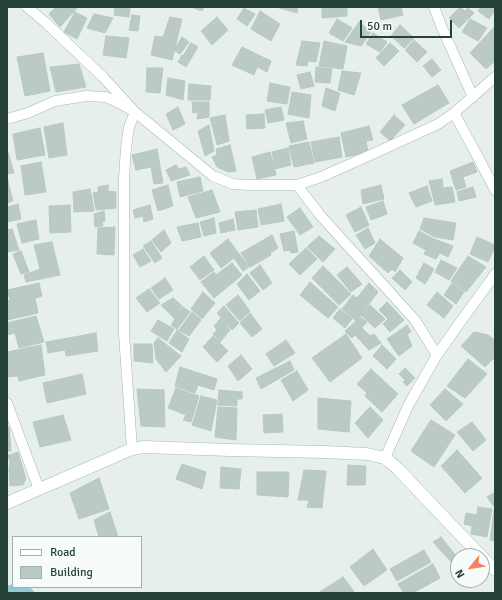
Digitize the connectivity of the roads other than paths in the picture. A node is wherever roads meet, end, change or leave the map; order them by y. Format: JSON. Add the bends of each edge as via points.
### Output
{"nodes":[{"id":1,"x":27,"y":7,"type":"edge"},
{"id":2,"x":434,"y":7,"type":"edge"},
{"id":3,"x":495,"y":77,"type":"edge"},
{"id":4,"x":473,"y":97,"type":"junction"},
{"id":5,"x":135,"y":112,"type":"junction"},
{"id":6,"x":454,"y":113,"type":"junction"},
{"id":7,"x":7,"y":119,"type":"edge"},
{"id":8,"x":297,"y":185,"type":"junction"},
{"id":9,"x":495,"y":190,"type":"edge"},
{"id":10,"x":495,"y":274,"type":"edge"},
{"id":11,"x":437,"y":355,"type":"junction"},
{"id":12,"x":7,"y":403,"type":"edge"},
{"id":13,"x":132,"y":448,"type":"junction"},
{"id":14,"x":385,"y":458,"type":"junction"},
{"id":15,"x":39,"y":489,"type":"junction"},
{"id":16,"x":7,"y":503,"type":"edge"},
{"id":17,"x":474,"y":548,"type":"edge"}],
"edges":[{"from":1,"to":5,"type":"street","via":[[103,77]]},
{"from":2,"to":4,"type":"street"},
{"from":3,"to":4,"type":"street"},
{"from":4,"to":6,"type":"street"},
{"from":5,"to":7,"type":"street","via":[[106,97],[86,96],[55,101]]},
{"from":5,"to":8,"type":"street","via":[[213,176],[233,184]]},
{"from":5,"to":13,"type":"street","via":[[129,127],[124,178],[124,334]]},
{"from":6,"to":8,"type":"street","via":[[382,150]]},
{"from":6,"to":9,"type":"street"},
{"from":8,"to":11,"type":"street","via":[[320,215],[415,320]]},
{"from":10,"to":11,"type":"street"},
{"from":11,"to":14,"type":"street","via":[[409,404]]},
{"from":12,"to":15,"type":"street"},
{"from":13,"to":14,"type":"street","via":[[324,452],[367,454]]},
{"from":13,"to":15,"type":"street"},
{"from":14,"to":17,"type":"street"},
{"from":15,"to":16,"type":"street"}]}
